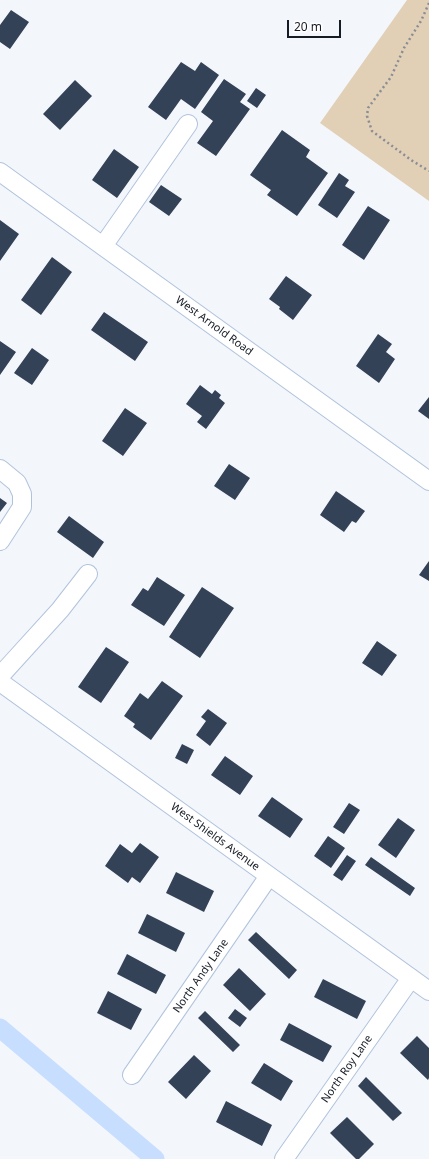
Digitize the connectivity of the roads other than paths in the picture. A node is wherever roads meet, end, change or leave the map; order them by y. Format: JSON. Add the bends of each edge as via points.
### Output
{"nodes":[{"id":1,"x":188,"y":124,"type":"dead end"},
{"id":2,"x":0,"y":172,"type":"edge"},
{"id":3,"x":103,"y":246,"type":"junction"},
{"id":4,"x":0,"y":469,"type":"edge"},
{"id":5,"x":429,"y":481,"type":"edge"},
{"id":6,"x":0,"y":542,"type":"edge"},
{"id":7,"x":88,"y":574,"type":"dead end"},
{"id":8,"x":0,"y":676,"type":"edge"},
{"id":9,"x":0,"y":682,"type":"edge"},
{"id":10,"x":269,"y":876,"type":"junction"},
{"id":11,"x":411,"y":978,"type":"junction"},
{"id":12,"x":429,"y":992,"type":"edge"},
{"id":13,"x":132,"y":1075,"type":"dead end"},
{"id":14,"x":284,"y":1159,"type":"edge"}],
"edges":[{"from":1,"to":3,"type":"street"},
{"from":2,"to":3,"type":"street","name":"West Arnold Road"},
{"from":3,"to":5,"type":"street","name":"West Arnold Road"},
{"from":4,"to":6,"type":"street","via":[[17,482],[22,494],[22,507]]},
{"from":7,"to":8,"type":"street","via":[[60,610]]},
{"from":9,"to":10,"type":"street","name":"West Shields Avenue"},
{"from":10,"to":11,"type":"street","name":"West Shields Avenue"},
{"from":10,"to":13,"type":"street","name":"North Andy Lane"},
{"from":11,"to":12,"type":"street","name":"West Shields Avenue"},
{"from":11,"to":14,"type":"street","name":"North Roy Lane"}]}
